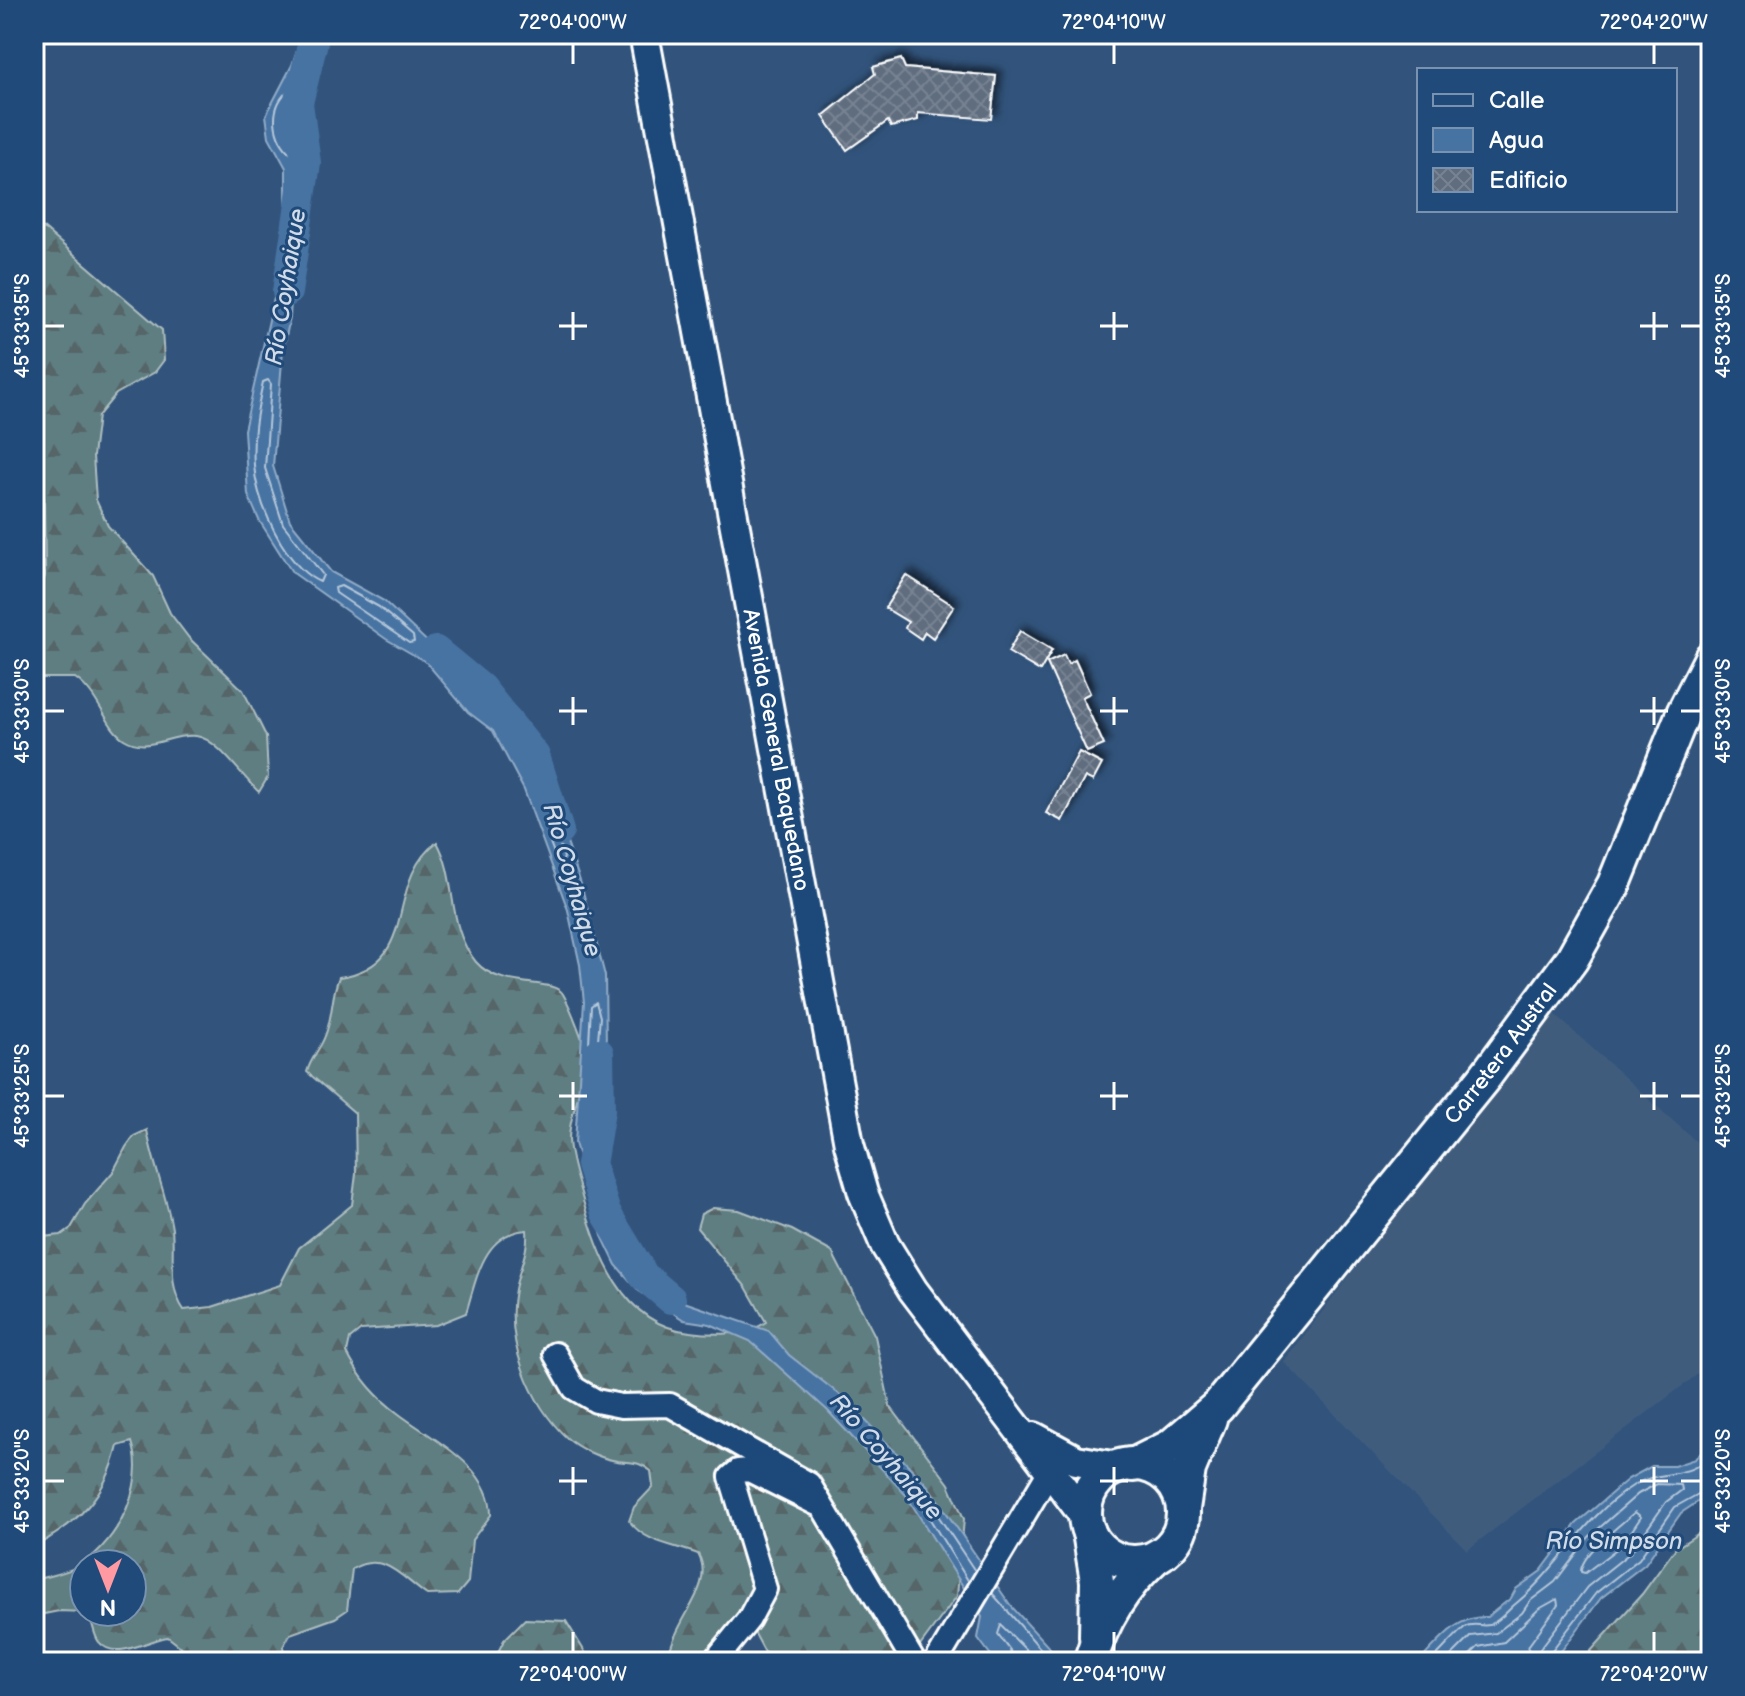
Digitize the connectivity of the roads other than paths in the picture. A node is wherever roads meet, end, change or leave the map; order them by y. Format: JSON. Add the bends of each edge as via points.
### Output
{"nodes":[{"id":1,"x":644,"y":34,"type":"edge"},
{"id":2,"x":1711,"y":658,"type":"edge"},
{"id":3,"x":555,"y":1354,"type":"dead end"},
{"id":4,"x":1218,"y":1406,"type":"junction"},
{"id":5,"x":1015,"y":1422,"type":"junction"},
{"id":6,"x":1126,"y":1466,"type":"junction"},
{"id":7,"x":1051,"y":1469,"type":"junction"},
{"id":8,"x":823,"y":1506,"type":"junction"},
{"id":9,"x":1183,"y":1509,"type":"junction"},
{"id":10,"x":1087,"y":1524,"type":"junction"},
{"id":11,"x":1155,"y":1558,"type":"junction"},
{"id":12,"x":942,"y":1653,"type":"edge"},
{"id":13,"x":1092,"y":1654,"type":"edge"},
{"id":14,"x":714,"y":1662,"type":"edge"},
{"id":15,"x":914,"y":1662,"type":"edge"}],
"edges":[{"from":1,"to":5,"type":"main road","name":"Avenida General Baquedano","via":[[849,1144],[885,1245],[913,1290]]},
{"from":2,"to":4,"type":"highway","name":"Carretera Austral","via":[[1668,747],[1614,884],[1572,959],[1484,1078]]},
{"from":3,"to":8,"type":"street","via":[[574,1388],[596,1401],[670,1405],[809,1484]]},
{"from":4,"to":6,"type":"highway","name":"Carretera Austral","via":[[1171,1446]]},
{"from":4,"to":9,"type":"highway","name":"Carretera Austral","via":[[1189,1469]]},
{"from":5,"to":6,"type":"main road","name":"Avenida General Baquedano","via":[[1060,1454]]},
{"from":5,"to":7,"type":"main road","name":"Avenida General Baquedano"},
{"from":6,"to":9,"type":"highway","via":[[1145,1466],[1167,1477]]},
{"from":6,"to":10,"type":"highway","via":[[1093,1486]]},
{"from":7,"to":10,"type":"main road","name":"Avenida General Baquedano"},
{"from":7,"to":12,"type":"street"},
{"from":8,"to":14,"type":"street","via":[[749,1470],[731,1477],[765,1589],[749,1619]]},
{"from":8,"to":15,"type":"street"},
{"from":9,"to":11,"type":"highway","via":[[1179,1533]]},
{"from":10,"to":11,"type":"highway","via":[[1111,1557],[1133,1562]]},
{"from":10,"to":13,"type":"highway","via":[[1097,1581]]},
{"from":11,"to":13,"type":"highway","via":[[1126,1589]]}]}
